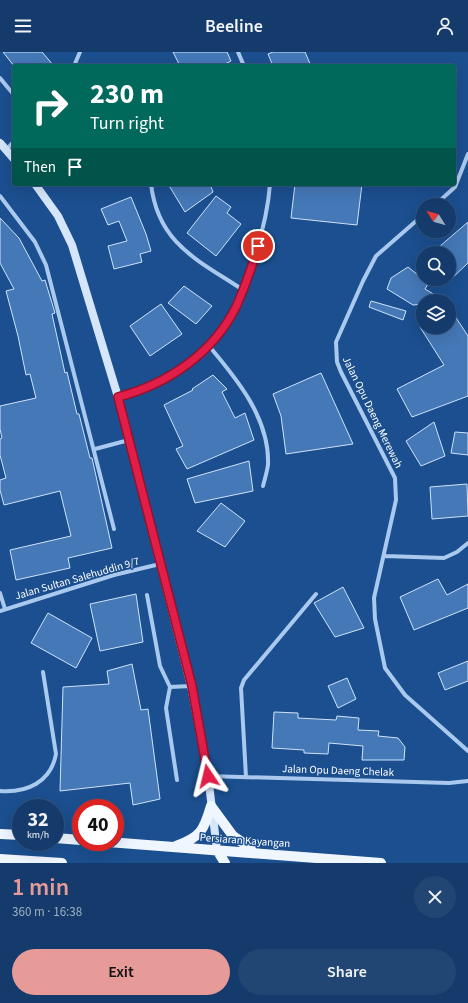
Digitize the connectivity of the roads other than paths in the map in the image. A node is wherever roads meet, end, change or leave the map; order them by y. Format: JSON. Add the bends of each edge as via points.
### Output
{"nodes":[{"id":1,"x":80,"y":52,"type":"edge"},
{"id":2,"x":238,"y":52,"type":"edge"},
{"id":3,"x":75,"y":64,"type":"edge"},
{"id":4,"x":243,"y":64,"type":"edge"},
{"id":5,"x":0,"y":78,"type":"edge"},
{"id":6,"x":12,"y":93,"type":"edge"},
{"id":7,"x":12,"y":142,"type":"edge"},
{"id":8,"x":0,"y":143,"type":"edge"},
{"id":9,"x":6,"y":150,"type":"junction"},
{"id":10,"x":468,"y":154,"type":"edge"},
{"id":11,"x":12,"y":157,"type":"edge"},
{"id":12,"x":456,"y":184,"type":"edge"},
{"id":13,"x":36,"y":186,"type":"edge"},
{"id":14,"x":151,"y":186,"type":"edge"},
{"id":15,"x":270,"y":186,"type":"edge"},
{"id":16,"x":455,"y":186,"type":"edge"},
{"id":17,"x":0,"y":196,"type":"edge"},
{"id":18,"x":443,"y":198,"type":"edge"},
{"id":19,"x":416,"y":221,"type":"edge"},
{"id":20,"x":244,"y":290,"type":"junction"},
{"id":21,"x":209,"y":346,"type":"junction"},
{"id":22,"x":118,"y":397,"type":"junction"},
{"id":23,"x":130,"y":440,"type":"junction"},
{"id":24,"x":95,"y":449,"type":"junction"},
{"id":25,"x":263,"y":486,"type":"dead end"},
{"id":26,"x":114,"y":529,"type":"dead end"},
{"id":27,"x":468,"y":543,"type":"edge"},
{"id":28,"x":385,"y":556,"type":"junction"},
{"id":29,"x":161,"y":564,"type":"junction"},
{"id":30,"x":0,"y":593,"type":"edge"},
{"id":31,"x":316,"y":594,"type":"dead end"},
{"id":32,"x":147,"y":595,"type":"dead end"},
{"id":33,"x":5,"y":609,"type":"junction"},
{"id":34,"x":0,"y":611,"type":"edge"},
{"id":35,"x":44,"y":672,"type":"dead end"},
{"id":36,"x":192,"y":686,"type":"junction"},
{"id":37,"x":170,"y":687,"type":"junction"},
{"id":38,"x":468,"y":752,"type":"edge"},
{"id":39,"x":208,"y":776,"type":"junction"},
{"id":40,"x":246,"y":777,"type":"junction"},
{"id":41,"x":178,"y":780,"type":"dead end"},
{"id":42,"x":468,"y":781,"type":"edge"},
{"id":43,"x":0,"y":791,"type":"edge"},
{"id":44,"x":211,"y":806,"type":"junction"},
{"id":45,"x":0,"y":834,"type":"edge"},
{"id":46,"x":12,"y":835,"type":"edge"},
{"id":47,"x":124,"y":843,"type":"edge"},
{"id":48,"x":173,"y":847,"type":"junction"},
{"id":49,"x":217,"y":850,"type":"junction"},
{"id":50,"x":258,"y":853,"type":"junction"},
{"id":51,"x":0,"y":859,"type":"edge"},
{"id":52,"x":62,"y":863,"type":"edge"},
{"id":53,"x":225,"y":863,"type":"edge"},
{"id":54,"x":381,"y":863,"type":"edge"}],
"edges":[{"from":1,"to":3,"type":"street"},
{"from":2,"to":4,"type":"street"},
{"from":5,"to":6,"type":"street"},
{"from":7,"to":9,"type":"street"},
{"from":8,"to":9,"type":"street"},
{"from":9,"to":11,"type":"street"},
{"from":10,"to":12,"type":"street"},
{"from":13,"to":22,"type":"street","via":[[58,216],[72,245]]},
{"from":14,"to":20,"type":"street","via":[[152,198],[167,231],[177,244]]},
{"from":15,"to":20,"type":"street","via":[[268,206]]},
{"from":16,"to":18,"type":"street"},
{"from":17,"to":24,"type":"street","via":[[35,242],[46,265]]},
{"from":19,"to":28,"type":"street","name":"Jalan Opu Daeng Merewah","via":[[376,256],[336,342],[337,362],[341,372],[395,478],[396,500]]},
{"from":20,"to":21,"type":"street","via":[[227,323]]},
{"from":21,"to":22,"type":"street","via":[[176,373],[147,388]]},
{"from":21,"to":25,"type":"street","via":[[230,370],[249,398],[260,424],[267,445],[268,466]]},
{"from":22,"to":23,"type":"street"},
{"from":23,"to":24,"type":"street"},
{"from":23,"to":29,"type":"street"},
{"from":24,"to":26,"type":"street"},
{"from":27,"to":28,"type":"street","via":[[444,558]]},
{"from":28,"to":38,"type":"street","name":"Jalan Opu Daeng Merewah","via":[[374,598],[375,619],[385,668],[405,695]]},
{"from":29,"to":33,"type":"street","name":"Jalan Sultan Salehuddin 9/7","via":[[114,575]]},
{"from":29,"to":36,"type":"street"},
{"from":30,"to":33,"type":"street"},
{"from":31,"to":40,"type":"street","via":[[244,680],[241,688]]},
{"from":32,"to":37,"type":"street","via":[[160,666]]},
{"from":33,"to":34,"type":"street","name":"Jalan Sultan Salehuddin 9/7"},
{"from":35,"to":43,"type":"street","via":[[56,754],[54,765],[40,783],[10,792]]},
{"from":36,"to":37,"type":"street"},
{"from":36,"to":39,"type":"street"},
{"from":37,"to":41,"type":"street","via":[[166,708]]},
{"from":39,"to":40,"type":"street","name":"Jalan Opu Daeng Chelak"},
{"from":39,"to":44,"type":"street"},
{"from":40,"to":42,"type":"street","name":"Jalan Opu Daeng Chelak"},
{"from":44,"to":48,"type":"main road","via":[[206,825],[199,835]]},
{"from":44,"to":49,"type":"street"},
{"from":44,"to":50,"type":"main road","via":[[233,836]]},
{"from":45,"to":46,"type":"main road"},
{"from":47,"to":48,"type":"main road","name":"Persiaran Kayangan"},
{"from":48,"to":49,"type":"main road","name":"Persiaran Kayangan"},
{"from":49,"to":50,"type":"main road","name":"Persiaran Kayangan"},
{"from":49,"to":53,"type":"main road"},
{"from":50,"to":54,"type":"main road","name":"Persiaran Kayangan"},
{"from":51,"to":52,"type":"main road"}]}
